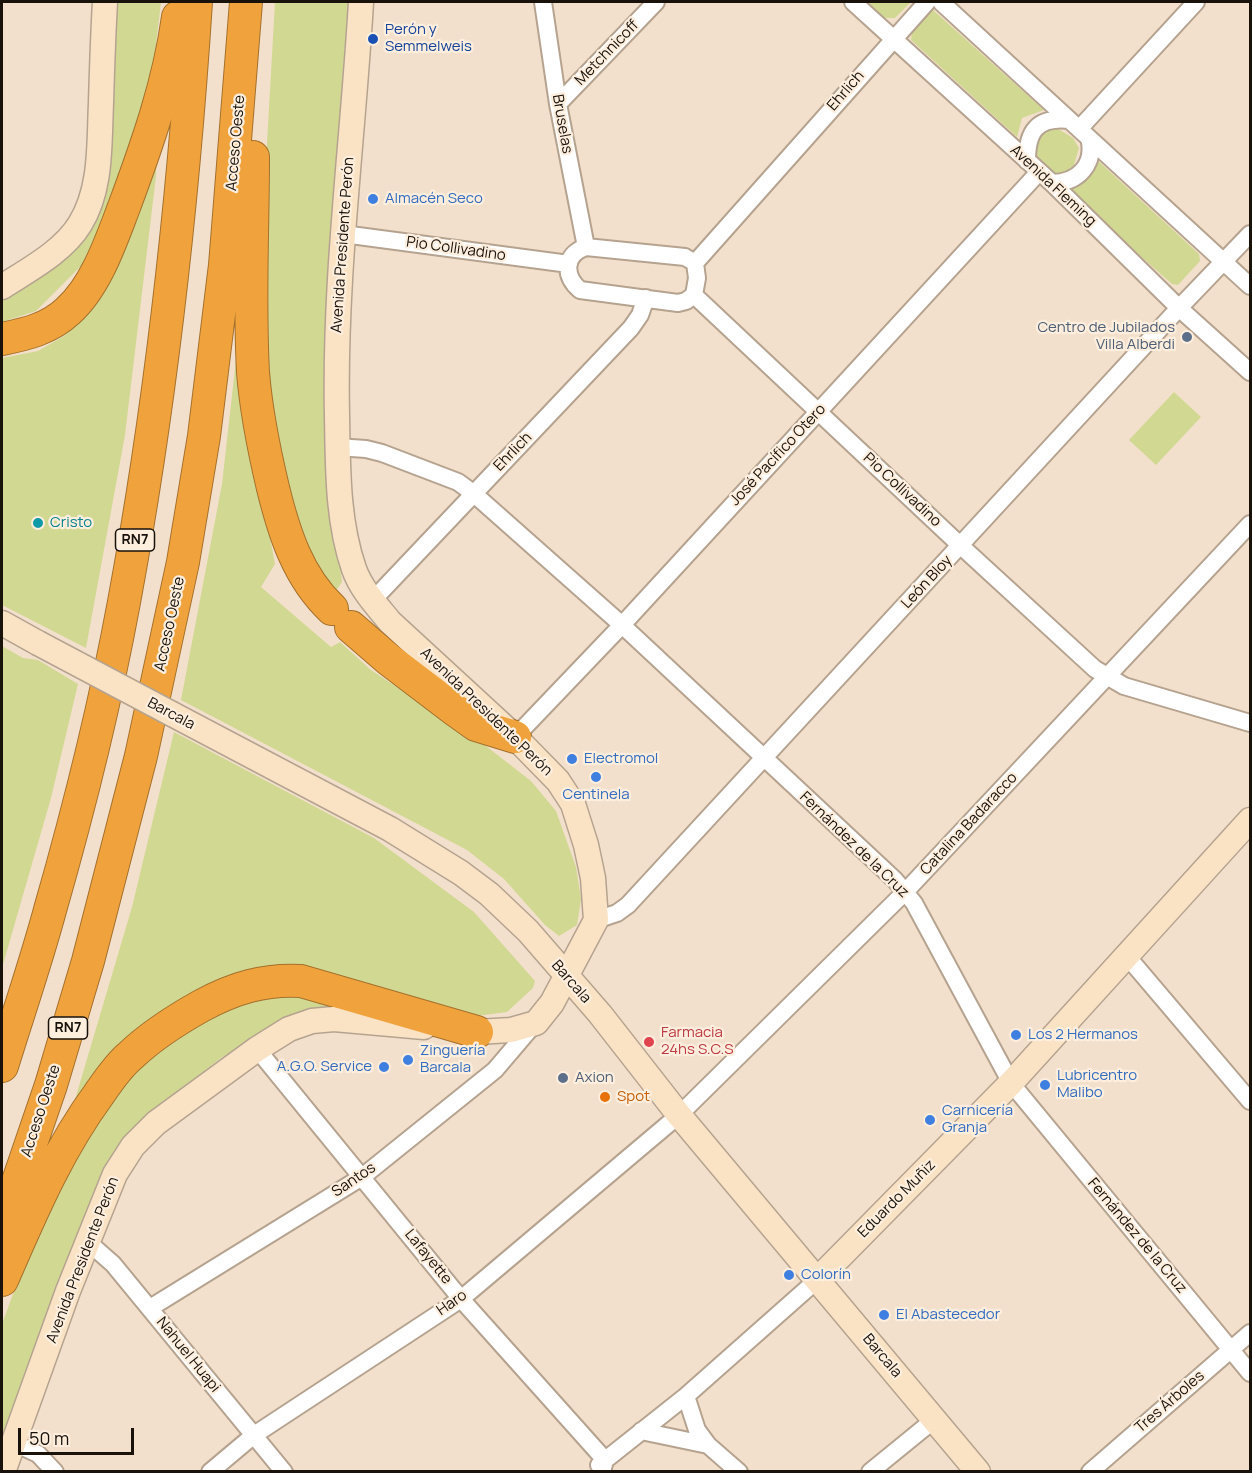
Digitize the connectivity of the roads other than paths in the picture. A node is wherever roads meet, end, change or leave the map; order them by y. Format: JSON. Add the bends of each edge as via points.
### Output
{"nodes":[{"id":1,"x":105,"y":2,"type":"edge"},
{"id":2,"x":180,"y":2,"type":"edge"},
{"id":3,"x":196,"y":2,"type":"edge"},
{"id":4,"x":246,"y":2,"type":"edge"},
{"id":5,"x":252,"y":2,"type":"edge"},
{"id":6,"x":361,"y":2,"type":"edge"},
{"id":7,"x":543,"y":2,"type":"edge"},
{"id":8,"x":656,"y":2,"type":"edge"},
{"id":9,"x":853,"y":2,"type":"edge"},
{"id":10,"x":927,"y":2,"type":"edge"},
{"id":11,"x":941,"y":2,"type":"edge"},
{"id":12,"x":1197,"y":2,"type":"edge"},
{"id":13,"x":893,"y":38,"type":"junction"},
{"id":14,"x":558,"y":104,"type":"junction"},
{"id":15,"x":1079,"y":129,"type":"junction"},
{"id":16,"x":1033,"y":166,"type":"junction"},
{"id":17,"x":1053,"y":183,"type":"junction"},
{"id":18,"x":343,"y":234,"type":"junction"},
{"id":19,"x":1251,"y":234,"type":"edge"},
{"id":20,"x":586,"y":247,"type":"junction"},
{"id":21,"x":1224,"y":262,"type":"junction"},
{"id":22,"x":695,"y":263,"type":"junction"},
{"id":23,"x":568,"y":264,"type":"junction"},
{"id":24,"x":1251,"y":286,"type":"edge"},
{"id":25,"x":2,"y":287,"type":"edge"},
{"id":26,"x":694,"y":295,"type":"junction"},
{"id":27,"x":646,"y":298,"type":"junction"},
{"id":28,"x":1179,"y":308,"type":"junction"},
{"id":29,"x":2,"y":339,"type":"edge"},
{"id":30,"x":1251,"y":372,"type":"edge"},
{"id":31,"x":818,"y":412,"type":"junction"},
{"id":32,"x":337,"y":447,"type":"junction"},
{"id":33,"x":473,"y":493,"type":"junction"},
{"id":34,"x":1251,"y":524,"type":"edge"},
{"id":35,"x":961,"y":546,"type":"junction"},
{"id":36,"x":372,"y":601,"type":"junction"},
{"id":37,"x":2,"y":623,"type":"edge"},
{"id":38,"x":622,"y":625,"type":"junction"},
{"id":39,"x":1107,"y":678,"type":"junction"},
{"id":40,"x":1251,"y":723,"type":"edge"},
{"id":41,"x":515,"y":737,"type":"junction"},
{"id":42,"x":763,"y":758,"type":"junction"},
{"id":43,"x":1251,"y":820,"type":"edge"},
{"id":44,"x":905,"y":892,"type":"junction"},
{"id":45,"x":596,"y":920,"type":"junction"},
{"id":46,"x":1126,"y":955,"type":"junction"},
{"id":47,"x":566,"y":976,"type":"junction"},
{"id":48,"x":536,"y":1023,"type":"junction"},
{"id":49,"x":477,"y":1032,"type":"junction"},
{"id":50,"x":257,"y":1049,"type":"junction"},
{"id":51,"x":2,"y":1066,"type":"edge"},
{"id":52,"x":1011,"y":1083,"type":"junction"},
{"id":53,"x":1251,"y":1101,"type":"edge"},
{"id":54,"x":679,"y":1115,"type":"junction"},
{"id":55,"x":362,"y":1177,"type":"junction"},
{"id":56,"x":2,"y":1228,"type":"edge"},
{"id":57,"x":88,"y":1242,"type":"junction"},
{"id":58,"x":2,"y":1280,"type":"edge"},
{"id":59,"x":817,"y":1280,"type":"junction"},
{"id":60,"x":461,"y":1299,"type":"junction"},
{"id":61,"x":150,"y":1308,"type":"junction"},
{"id":62,"x":1251,"y":1333,"type":"edge"},
{"id":63,"x":1231,"y":1349,"type":"junction"},
{"id":64,"x":1251,"y":1373,"type":"edge"},
{"id":65,"x":686,"y":1396,"type":"junction"},
{"id":66,"x":935,"y":1419,"type":"junction"},
{"id":67,"x":641,"y":1431,"type":"junction"},
{"id":68,"x":254,"y":1435,"type":"junction"},
{"id":69,"x":14,"y":1443,"type":"junction"},
{"id":70,"x":708,"y":1445,"type":"junction"},
{"id":71,"x":604,"y":1466,"type":"edge"},
{"id":72,"x":3,"y":1472,"type":"edge"},
{"id":73,"x":55,"y":1472,"type":"edge"},
{"id":74,"x":210,"y":1472,"type":"edge"},
{"id":75,"x":284,"y":1472,"type":"edge"},
{"id":76,"x":591,"y":1472,"type":"edge"},
{"id":77,"x":739,"y":1472,"type":"edge"},
{"id":78,"x":870,"y":1472,"type":"edge"},
{"id":79,"x":978,"y":1472,"type":"edge"},
{"id":80,"x":1090,"y":1472,"type":"edge"}],
"edges":[{"from":1,"to":25,"type":"street","via":[[99,152],[88,208],[80,225],[57,249]]},
{"from":2,"to":29,"type":"highway","via":[[164,88],[149,141],[110,245],[90,283],[78,302],[49,325]]},
{"from":3,"to":51,"type":"highway","number":"RN7","via":[[166,335],[124,604],[53,898]]},
{"from":4,"to":56,"type":"highway","name":"Acceso Oeste","number":"RN7","via":[[225,265],[204,436],[183,561],[133,790],[88,961]]},
{"from":5,"to":41,"type":"highway","via":[[253,373],[262,442],[292,549],[317,595],[388,659],[477,725]]},
{"from":6,"to":18,"type":"street","name":"Avenida Presidente Perón"},
{"from":7,"to":14,"type":"street","name":"Bruselas"},
{"from":8,"to":14,"type":"street","name":"Metchnicoff"},
{"from":9,"to":13,"type":"street","name":"Avenida Fleming"},
{"from":10,"to":13,"type":"street","name":"Ehrlich"},
{"from":11,"to":15,"type":"street"},
{"from":12,"to":15,"type":"street"},
{"from":13,"to":16,"type":"street","name":"Avenida Fleming"},
{"from":13,"to":22,"type":"street","name":"Ehrlich"},
{"from":14,"to":20,"type":"street","name":"Bruselas"},
{"from":15,"to":16,"type":"street","name":"José Pacífico Otero","via":[[1048,120],[1040,124],[1030,138]]},
{"from":15,"to":17,"type":"street","via":[[1090,154],[1087,165],[1071,181]]},
{"from":15,"to":21,"type":"street"},
{"from":16,"to":17,"type":"street","name":"Avenida Fleming"},
{"from":16,"to":31,"type":"street","name":"José Pacífico Otero"},
{"from":17,"to":28,"type":"street","name":"Avenida Fleming"},
{"from":18,"to":23,"type":"street","name":"Pio Collivadino"},
{"from":18,"to":32,"type":"street","name":"Avenida Presidente Perón"},
{"from":19,"to":21,"type":"street","name":"León Bloy"},
{"from":20,"to":22,"type":"street","via":[[685,257]]},
{"from":20,"to":23,"type":"street","via":[[578,250]]},
{"from":21,"to":24,"type":"street"},
{"from":21,"to":28,"type":"street","name":"León Bloy"},
{"from":22,"to":26,"type":"street"},
{"from":23,"to":27,"type":"street","via":[[572,283],[580,290]]},
{"from":26,"to":27,"type":"street","via":[[678,303]]},
{"from":26,"to":31,"type":"street","name":"Pio Collivadino"},
{"from":27,"to":33,"type":"street","name":"Ehrlich","via":[[631,328]]},
{"from":28,"to":30,"type":"street","name":"Avenida Fleming"},
{"from":28,"to":35,"type":"street","name":"León Bloy"},
{"from":31,"to":35,"type":"street","name":"Pio Collivadino"},
{"from":31,"to":38,"type":"street","name":"José Pacífico Otero"},
{"from":32,"to":33,"type":"street","name":"Fernández de la Cruz","via":[[382,453],[458,482]]},
{"from":32,"to":36,"type":"street","name":"Avenida Presidente Perón","via":[[345,540],[355,572]]},
{"from":33,"to":36,"type":"street","name":"Ehrlich"},
{"from":33,"to":38,"type":"street","name":"Fernández de la Cruz"},
{"from":34,"to":39,"type":"street","name":"Catalina Badaracco"},
{"from":35,"to":39,"type":"street","name":"Pio Collivadino"},
{"from":35,"to":42,"type":"street","name":"León Bloy"},
{"from":36,"to":41,"type":"street","name":"Avenida Presidente Perón"},
{"from":37,"to":47,"type":"street","name":"Barcala","bridge":true,"via":[[390,829],[461,873],[528,931]]},
{"from":38,"to":41,"type":"street","name":"José Pacífico Otero"},
{"from":38,"to":42,"type":"street","name":"Fernández de la Cruz"},
{"from":39,"to":40,"type":"street","name":"Pio Collivadino"},
{"from":39,"to":44,"type":"street","name":"Catalina Badaracco"},
{"from":41,"to":45,"type":"street","name":"Avenida Presidente Perón","via":[[558,781],[573,804],[593,878]]},
{"from":42,"to":44,"type":"street","name":"Fernández de la Cruz"},
{"from":42,"to":45,"type":"street","name":"León Bloy","via":[[628,905]]},
{"from":43,"to":46,"type":"street","name":"Eduardo Muñiz"},
{"from":44,"to":52,"type":"street","name":"Fernández de la Cruz"},
{"from":44,"to":54,"type":"street","name":"Catalina Badaracco"},
{"from":45,"to":47,"type":"street"},
{"from":46,"to":52,"type":"street","name":"Eduardo Muñiz"},
{"from":46,"to":53,"type":"street"},
{"from":47,"to":48,"type":"street"},
{"from":47,"to":54,"type":"street","name":"Barcala"},
{"from":48,"to":49,"type":"street","name":"Avenida Presidente Perón","via":[[511,1030]]},
{"from":48,"to":55,"type":"street","name":"Santos","via":[[495,1070]]},
{"from":49,"to":50,"type":"street","name":"Avenida Presidente Perón","via":[[334,1019],[289,1029]]},
{"from":49,"to":58,"type":"highway","via":[[301,981],[259,982],[219,996],[159,1032],[108,1081],[77,1124],[37,1199]]},
{"from":50,"to":55,"type":"street","name":"Lafayette"},
{"from":50,"to":57,"type":"street","name":"Avenida Presidente Perón","via":[[156,1123],[133,1146],[115,1174]]},
{"from":52,"to":59,"type":"street","name":"Eduardo Muñiz"},
{"from":52,"to":63,"type":"street","name":"Fernández de la Cruz"},
{"from":54,"to":59,"type":"street","name":"Barcala"},
{"from":54,"to":60,"type":"street","name":"Haro"},
{"from":55,"to":60,"type":"street","name":"Lafayette"},
{"from":55,"to":61,"type":"street","name":"Santos"},
{"from":57,"to":61,"type":"street","name":"Nahuel Huapi","via":[[113,1264]]},
{"from":57,"to":69,"type":"street","name":"Avenida Presidente Perón"},
{"from":59,"to":65,"type":"street","name":"Eduardo Muñiz"},
{"from":59,"to":66,"type":"street","name":"Barcala"},
{"from":60,"to":68,"type":"street","name":"Haro"},
{"from":60,"to":71,"type":"street","name":"Lafayette"},
{"from":61,"to":68,"type":"street","name":"Nahuel Huapi"},
{"from":62,"to":63,"type":"street","name":"Tres Árboles"},
{"from":63,"to":64,"type":"street","name":"Fernández de la Cruz"},
{"from":63,"to":80,"type":"street","name":"Tres Árboles"},
{"from":65,"to":67,"type":"street","name":"Eduardo Muñiz"},
{"from":65,"to":70,"type":"street","via":[[697,1430]]},
{"from":66,"to":78,"type":"street"},
{"from":66,"to":79,"type":"street","name":"Barcala"},
{"from":67,"to":70,"type":"street"},
{"from":67,"to":71,"type":"street","name":"Eduardo Muñiz"},
{"from":68,"to":74,"type":"street","name":"Haro"},
{"from":68,"to":75,"type":"street","name":"Nahuel Huapi"},
{"from":69,"to":72,"type":"street","name":"Avenida Presidente Perón"},
{"from":69,"to":73,"type":"street","via":[[38,1454]]},
{"from":70,"to":77,"type":"street"},
{"from":71,"to":76,"type":"street","name":"Eduardo Muñiz"}]}
